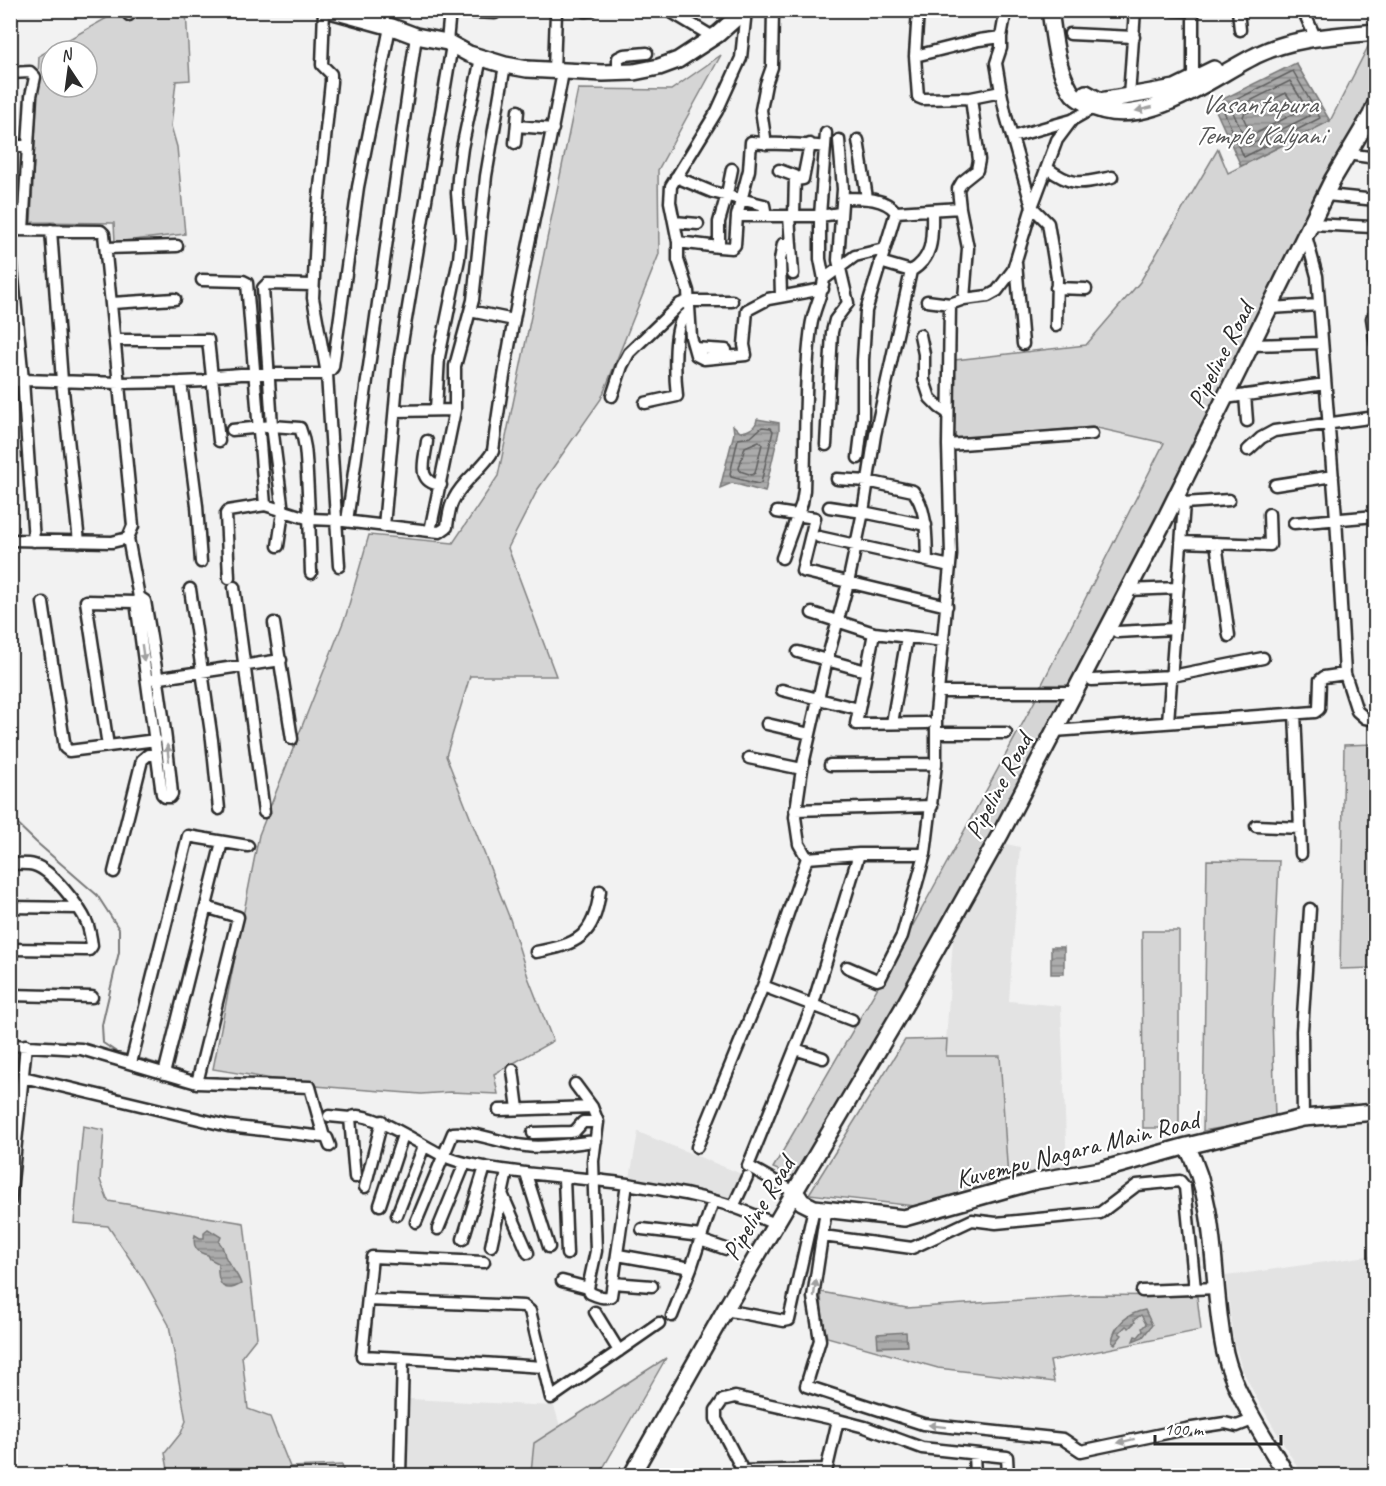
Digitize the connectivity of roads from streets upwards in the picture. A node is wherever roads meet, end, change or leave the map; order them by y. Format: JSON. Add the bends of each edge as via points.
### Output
{"nodes":[{"id":1,"x":324,"y":10,"type":"edge"},
{"id":2,"x":330,"y":10,"type":"edge"},
{"id":3,"x":592,"y":10,"type":"edge"},
{"id":4,"x":668,"y":10,"type":"edge"},
{"id":5,"x":746,"y":10,"type":"edge"},
{"id":6,"x":773,"y":10,"type":"edge"},
{"id":7,"x":918,"y":10,"type":"edge"},
{"id":8,"x":1006,"y":10,"type":"edge"},
{"id":9,"x":1050,"y":10,"type":"edge"},
{"id":10,"x":1136,"y":10,"type":"edge"},
{"id":11,"x":1172,"y":10,"type":"edge"},
{"id":12,"x":1238,"y":10,"type":"edge"},
{"id":13,"x":1303,"y":10,"type":"edge"},
{"id":14,"x":450,"y":11,"type":"edge"},
{"id":15,"x":585,"y":11,"type":"edge"},
{"id":16,"x":1193,"y":11,"type":"edge"},
{"id":17,"x":556,"y":12,"type":"dead end"},
{"id":18,"x":495,"y":13,"type":"dead end"},
{"id":19,"x":1376,"y":25,"type":"edge"},
{"id":20,"x":390,"y":27,"type":"junction"},
{"id":21,"x":1240,"y":30,"type":"dead end"},
{"id":22,"x":1376,"y":32,"type":"edge"},
{"id":23,"x":1070,"y":34,"type":"dead end"},
{"id":24,"x":416,"y":36,"type":"junction"},
{"id":25,"x":1314,"y":36,"type":"junction"},
{"id":26,"x":713,"y":37,"type":"junction"},
{"id":27,"x":1001,"y":37,"type":"junction"},
{"id":28,"x":1134,"y":37,"type":"junction"},
{"id":29,"x":450,"y":44,"type":"junction"},
{"id":30,"x":647,"y":53,"type":"dead end"},
{"id":31,"x":915,"y":56,"type":"junction"},
{"id":32,"x":481,"y":58,"type":"junction"},
{"id":33,"x":505,"y":65,"type":"junction"},
{"id":34,"x":559,"y":71,"type":"junction"},
{"id":35,"x":618,"y":72,"type":"junction"},
{"id":36,"x":10,"y":73,"type":"edge"},
{"id":37,"x":1193,"y":80,"type":"junction"},
{"id":38,"x":1001,"y":92,"type":"junction"},
{"id":39,"x":1178,"y":93,"type":"junction"},
{"id":40,"x":1129,"y":96,"type":"junction"},
{"id":41,"x":971,"y":98,"type":"junction"},
{"id":42,"x":1097,"y":104,"type":"junction"},
{"id":43,"x":518,"y":111,"type":"dead end"},
{"id":44,"x":1374,"y":111,"type":"edge"},
{"id":45,"x":1072,"y":120,"type":"junction"},
{"id":46,"x":517,"y":126,"type":"junction"},
{"id":47,"x":553,"y":129,"type":"junction"},
{"id":48,"x":826,"y":133,"type":"dead end"},
{"id":49,"x":1012,"y":137,"type":"junction"},
{"id":50,"x":839,"y":140,"type":"dead end"},
{"id":51,"x":858,"y":140,"type":"dead end"},
{"id":52,"x":515,"y":143,"type":"dead end"},
{"id":53,"x":766,"y":144,"type":"junction"},
{"id":54,"x":810,"y":144,"type":"junction"},
{"id":55,"x":10,"y":146,"type":"edge"},
{"id":56,"x":27,"y":146,"type":"junction"},
{"id":57,"x":825,"y":147,"type":"junction"},
{"id":58,"x":1347,"y":154,"type":"junction"},
{"id":59,"x":1376,"y":158,"type":"edge"},
{"id":60,"x":1047,"y":168,"type":"junction"},
{"id":61,"x":732,"y":169,"type":"dead end"},
{"id":62,"x":779,"y":170,"type":"dead end"},
{"id":63,"x":676,"y":177,"type":"junction"},
{"id":64,"x":1112,"y":177,"type":"dead end"},
{"id":65,"x":795,"y":180,"type":"junction"},
{"id":66,"x":727,"y":194,"type":"junction"},
{"id":67,"x":1327,"y":195,"type":"junction"},
{"id":68,"x":843,"y":198,"type":"junction"},
{"id":69,"x":867,"y":198,"type":"junction"},
{"id":70,"x":742,"y":200,"type":"junction"},
{"id":71,"x":1376,"y":200,"type":"edge"},
{"id":72,"x":1032,"y":207,"type":"junction"},
{"id":73,"x":960,"y":208,"type":"junction"},
{"id":74,"x":933,"y":210,"type":"junction"},
{"id":75,"x":896,"y":212,"type":"junction"},
{"id":76,"x":840,"y":213,"type":"junction"},
{"id":77,"x":738,"y":216,"type":"junction"},
{"id":78,"x":766,"y":216,"type":"junction"},
{"id":79,"x":792,"y":216,"type":"junction"},
{"id":80,"x":820,"y":216,"type":"junction"},
{"id":81,"x":674,"y":222,"type":"junction"},
{"id":82,"x":698,"y":224,"type":"dead end"},
{"id":83,"x":1372,"y":227,"type":"dead end"},
{"id":84,"x":10,"y":230,"type":"edge"},
{"id":85,"x":23,"y":230,"type":"junction"},
{"id":86,"x":51,"y":230,"type":"junction"},
{"id":87,"x":1309,"y":230,"type":"junction"},
{"id":88,"x":678,"y":242,"type":"junction"},
{"id":89,"x":790,"y":243,"type":"junction"},
{"id":90,"x":177,"y":246,"type":"dead end"},
{"id":91,"x":10,"y":247,"type":"edge"},
{"id":92,"x":719,"y":247,"type":"junction"},
{"id":93,"x":106,"y":248,"type":"junction"},
{"id":94,"x":884,"y":249,"type":"junction"},
{"id":95,"x":459,"y":259,"type":"junction"},
{"id":96,"x":1016,"y":260,"type":"junction"},
{"id":97,"x":477,"y":261,"type":"junction"},
{"id":98,"x":880,"y":262,"type":"junction"},
{"id":99,"x":839,"y":268,"type":"junction"},
{"id":100,"x":911,"y":271,"type":"junction"},
{"id":101,"x":793,"y":274,"type":"dead end"},
{"id":102,"x":202,"y":280,"type":"dead end"},
{"id":103,"x":247,"y":283,"type":"junction"},
{"id":104,"x":824,"y":284,"type":"junction"},
{"id":105,"x":313,"y":285,"type":"junction"},
{"id":106,"x":264,"y":286,"type":"junction"},
{"id":107,"x":1056,"y":288,"type":"junction"},
{"id":108,"x":1086,"y":289,"type":"dead end"},
{"id":109,"x":781,"y":296,"type":"junction"},
{"id":110,"x":175,"y":299,"type":"dead end"},
{"id":111,"x":964,"y":299,"type":"junction"},
{"id":112,"x":732,"y":301,"type":"dead end"},
{"id":113,"x":927,"y":301,"type":"dead end"},
{"id":114,"x":112,"y":303,"type":"junction"},
{"id":115,"x":950,"y":304,"type":"junction"},
{"id":116,"x":1319,"y":305,"type":"junction"},
{"id":117,"x":689,"y":307,"type":"junction"},
{"id":118,"x":1270,"y":308,"type":"junction"},
{"id":119,"x":470,"y":311,"type":"junction"},
{"id":120,"x":1376,"y":318,"type":"edge"},
{"id":121,"x":514,"y":320,"type":"junction"},
{"id":122,"x":1056,"y":326,"type":"dead end"},
{"id":123,"x":920,"y":335,"type":"dead end"},
{"id":124,"x":116,"y":340,"type":"junction"},
{"id":125,"x":1321,"y":343,"type":"junction"},
{"id":126,"x":1023,"y":344,"type":"dead end"},
{"id":127,"x":1376,"y":344,"type":"edge"},
{"id":128,"x":1252,"y":345,"type":"junction"},
{"id":129,"x":694,"y":348,"type":"junction"},
{"id":130,"x":726,"y":350,"type":"dead end"},
{"id":131,"x":327,"y":374,"type":"junction"},
{"id":132,"x":255,"y":375,"type":"junction"},
{"id":133,"x":268,"y":375,"type":"junction"},
{"id":134,"x":214,"y":376,"type":"junction"},
{"id":135,"x":23,"y":380,"type":"junction"},
{"id":136,"x":10,"y":381,"type":"edge"},
{"id":137,"x":62,"y":381,"type":"junction"},
{"id":138,"x":181,"y":382,"type":"junction"},
{"id":139,"x":120,"y":383,"type":"junction"},
{"id":140,"x":1325,"y":384,"type":"junction"},
{"id":141,"x":1245,"y":395,"type":"junction"},
{"id":142,"x":612,"y":396,"type":"dead end"},
{"id":143,"x":1225,"y":398,"type":"junction"},
{"id":144,"x":645,"y":403,"type":"dead end"},
{"id":145,"x":435,"y":410,"type":"junction"},
{"id":146,"x":455,"y":410,"type":"junction"},
{"id":147,"x":395,"y":411,"type":"junction"},
{"id":148,"x":948,"y":413,"type":"junction"},
{"id":149,"x":1376,"y":417,"type":"edge"},
{"id":150,"x":1247,"y":421,"type":"dead end"},
{"id":151,"x":1328,"y":424,"type":"junction"},
{"id":152,"x":272,"y":426,"type":"junction"},
{"id":153,"x":257,"y":428,"type":"junction"},
{"id":154,"x":232,"y":430,"type":"dead end"},
{"id":155,"x":1092,"y":434,"type":"dead end"},
{"id":156,"x":219,"y":441,"type":"dead end"},
{"id":157,"x":427,"y":441,"type":"dead end"},
{"id":158,"x":826,"y":445,"type":"dead end"},
{"id":159,"x":948,"y":445,"type":"junction"},
{"id":160,"x":1248,"y":450,"type":"dead end"},
{"id":161,"x":858,"y":458,"type":"dead end"},
{"id":162,"x":1333,"y":476,"type":"junction"},
{"id":163,"x":837,"y":478,"type":"dead end"},
{"id":164,"x":867,"y":481,"type":"junction"},
{"id":165,"x":441,"y":485,"type":"junction"},
{"id":166,"x":1275,"y":485,"type":"dead end"},
{"id":167,"x":1181,"y":498,"type":"junction"},
{"id":168,"x":1229,"y":500,"type":"dead end"},
{"id":169,"x":265,"y":505,"type":"junction"},
{"id":170,"x":829,"y":507,"type":"dead end"},
{"id":171,"x":284,"y":512,"type":"junction"},
{"id":172,"x":777,"y":512,"type":"dead end"},
{"id":173,"x":863,"y":512,"type":"junction"},
{"id":174,"x":1269,"y":514,"type":"dead end"},
{"id":175,"x":797,"y":515,"type":"junction"},
{"id":176,"x":1376,"y":516,"type":"edge"},
{"id":177,"x":1336,"y":518,"type":"junction"},
{"id":178,"x":309,"y":519,"type":"junction"},
{"id":179,"x":341,"y":520,"type":"junction"},
{"id":180,"x":1294,"y":523,"type":"dead end"},
{"id":181,"x":926,"y":525,"type":"junction"},
{"id":182,"x":384,"y":526,"type":"junction"},
{"id":183,"x":430,"y":531,"type":"junction"},
{"id":184,"x":819,"y":537,"type":"dead end"},
{"id":185,"x":128,"y":538,"type":"junction"},
{"id":186,"x":10,"y":540,"type":"edge"},
{"id":187,"x":34,"y":541,"type":"junction"},
{"id":188,"x":80,"y":542,"type":"junction"},
{"id":189,"x":1181,"y":542,"type":"junction"},
{"id":190,"x":1216,"y":543,"type":"junction"},
{"id":191,"x":856,"y":545,"type":"junction"},
{"id":192,"x":278,"y":546,"type":"dead end"},
{"id":193,"x":782,"y":558,"type":"dead end"},
{"id":194,"x":927,"y":561,"type":"junction"},
{"id":195,"x":201,"y":562,"type":"dead end"},
{"id":196,"x":339,"y":566,"type":"dead end"},
{"id":197,"x":950,"y":566,"type":"junction"},
{"id":198,"x":311,"y":573,"type":"dead end"},
{"id":199,"x":848,"y":583,"type":"junction"},
{"id":200,"x":190,"y":588,"type":"dead end"},
{"id":201,"x":1178,"y":588,"type":"junction"},
{"id":202,"x":1128,"y":590,"type":"junction"},
{"id":203,"x":138,"y":599,"type":"junction"},
{"id":204,"x":43,"y":603,"type":"dead end"},
{"id":205,"x":947,"y":606,"type":"junction"},
{"id":206,"x":812,"y":613,"type":"dead end"},
{"id":207,"x":838,"y":622,"type":"junction"},
{"id":208,"x":274,"y":623,"type":"dead end"},
{"id":209,"x":1175,"y":629,"type":"junction"},
{"id":210,"x":1117,"y":632,"type":"dead end"},
{"id":211,"x":874,"y":633,"type":"junction"},
{"id":212,"x":1229,"y":636,"type":"dead end"},
{"id":213,"x":907,"y":637,"type":"junction"},
{"id":214,"x":944,"y":641,"type":"junction"},
{"id":215,"x":798,"y":651,"type":"dead end"},
{"id":216,"x":1263,"y":658,"type":"dead end"},
{"id":217,"x":281,"y":660,"type":"junction"},
{"id":218,"x":827,"y":660,"type":"junction"},
{"id":219,"x":245,"y":665,"type":"junction"},
{"id":220,"x":866,"y":671,"type":"junction"},
{"id":221,"x":201,"y":672,"type":"junction"},
{"id":222,"x":1346,"y":674,"type":"junction"},
{"id":223,"x":1172,"y":676,"type":"junction"},
{"id":224,"x":153,"y":679,"type":"junction"},
{"id":225,"x":1092,"y":680,"type":"dead end"},
{"id":226,"x":782,"y":690,"type":"dead end"},
{"id":227,"x":938,"y":692,"type":"junction"},
{"id":228,"x":1074,"y":692,"type":"junction"},
{"id":229,"x":818,"y":700,"type":"junction"},
{"id":230,"x":859,"y":709,"type":"junction"},
{"id":231,"x":1295,"y":713,"type":"junction"},
{"id":232,"x":1376,"y":720,"type":"edge"},
{"id":233,"x":892,"y":723,"type":"junction"},
{"id":234,"x":927,"y":723,"type":"dead end"},
{"id":235,"x":1168,"y":723,"type":"junction"},
{"id":236,"x":767,"y":724,"type":"dead end"},
{"id":237,"x":1054,"y":731,"type":"junction"},
{"id":238,"x":936,"y":733,"type":"junction"},
{"id":239,"x":1005,"y":733,"type":"dead end"},
{"id":240,"x":810,"y":734,"type":"junction"},
{"id":241,"x":292,"y":739,"type":"dead end"},
{"id":242,"x":156,"y":740,"type":"junction"},
{"id":243,"x":108,"y":746,"type":"junction"},
{"id":244,"x":157,"y":755,"type":"junction"},
{"id":245,"x":749,"y":758,"type":"dead end"},
{"id":246,"x":830,"y":765,"type":"dead end"},
{"id":247,"x":936,"y":765,"type":"junction"},
{"id":248,"x":802,"y":769,"type":"junction"},
{"id":249,"x":932,"y":806,"type":"junction"},
{"id":250,"x":219,"y":809,"type":"dead end"},
{"id":251,"x":795,"y":810,"type":"junction"},
{"id":252,"x":264,"y":812,"type":"dead end"},
{"id":253,"x":1256,"y":826,"type":"dead end"},
{"id":254,"x":1300,"y":828,"type":"junction"},
{"id":255,"x":222,"y":842,"type":"junction"},
{"id":256,"x":248,"y":846,"type":"dead end"},
{"id":257,"x":859,"y":854,"type":"junction"},
{"id":258,"x":925,"y":854,"type":"junction"},
{"id":259,"x":1302,"y":854,"type":"dead end"},
{"id":260,"x":807,"y":858,"type":"junction"},
{"id":261,"x":10,"y":864,"type":"edge"},
{"id":262,"x":114,"y":872,"type":"dead end"},
{"id":263,"x":600,"y":891,"type":"dead end"},
{"id":264,"x":10,"y":907,"type":"edge"},
{"id":265,"x":206,"y":907,"type":"junction"},
{"id":266,"x":78,"y":908,"type":"junction"},
{"id":267,"x":1310,"y":909,"type":"dead end"},
{"id":268,"x":10,"y":949,"type":"edge"},
{"id":269,"x":536,"y":952,"type":"dead end"},
{"id":270,"x":847,"y":967,"type":"dead end"},
{"id":271,"x":763,"y":986,"type":"junction"},
{"id":272,"x":10,"y":995,"type":"edge"},
{"id":273,"x":92,"y":996,"type":"dead end"},
{"id":274,"x":813,"y":1004,"type":"junction"},
{"id":275,"x":852,"y":1020,"type":"dead end"},
{"id":276,"x":10,"y":1045,"type":"edge"},
{"id":277,"x":26,"y":1046,"type":"junction"},
{"id":278,"x":795,"y":1049,"type":"junction"},
{"id":279,"x":823,"y":1058,"type":"dead end"},
{"id":280,"x":131,"y":1064,"type":"junction"},
{"id":281,"x":513,"y":1070,"type":"dead end"},
{"id":282,"x":164,"y":1074,"type":"junction"},
{"id":283,"x":23,"y":1077,"type":"junction"},
{"id":284,"x":197,"y":1083,"type":"junction"},
{"id":285,"x":575,"y":1084,"type":"dead end"},
{"id":286,"x":592,"y":1107,"type":"junction"},
{"id":287,"x":518,"y":1109,"type":"junction"},
{"id":288,"x":499,"y":1110,"type":"dead end"},
{"id":289,"x":1376,"y":1112,"type":"edge"},
{"id":290,"x":329,"y":1116,"type":"dead end"},
{"id":291,"x":350,"y":1118,"type":"junction"},
{"id":292,"x":1303,"y":1118,"type":"junction"},
{"id":293,"x":382,"y":1121,"type":"junction"},
{"id":294,"x":598,"y":1122,"type":"junction"},
{"id":295,"x":533,"y":1133,"type":"dead end"},
{"id":296,"x":403,"y":1135,"type":"junction"},
{"id":297,"x":324,"y":1137,"type":"junction"},
{"id":298,"x":596,"y":1141,"type":"junction"},
{"id":299,"x":330,"y":1146,"type":"dead end"},
{"id":300,"x":424,"y":1146,"type":"junction"},
{"id":301,"x":1187,"y":1146,"type":"junction"},
{"id":302,"x":697,"y":1147,"type":"dead end"},
{"id":303,"x":445,"y":1156,"type":"junction"},
{"id":304,"x":465,"y":1163,"type":"junction"},
{"id":305,"x":485,"y":1167,"type":"junction"},
{"id":306,"x":507,"y":1172,"type":"junction"},
{"id":307,"x":526,"y":1174,"type":"junction"},
{"id":308,"x":355,"y":1177,"type":"dead end"},
{"id":309,"x":747,"y":1177,"type":"dead end"},
{"id":310,"x":564,"y":1178,"type":"junction"},
{"id":311,"x":595,"y":1180,"type":"junction"},
{"id":312,"x":627,"y":1184,"type":"junction"},
{"id":313,"x":366,"y":1187,"type":"dead end"},
{"id":314,"x":796,"y":1193,"type":"junction"},
{"id":315,"x":503,"y":1196,"type":"junction"},
{"id":316,"x":10,"y":1201,"type":"edge"},
{"id":317,"x":713,"y":1202,"type":"junction"},
{"id":318,"x":965,"y":1202,"type":"junction"},
{"id":319,"x":380,"y":1205,"type":"dead end"},
{"id":320,"x":732,"y":1207,"type":"junction"},
{"id":321,"x":820,"y":1209,"type":"junction"},
{"id":322,"x":397,"y":1215,"type":"dead end"},
{"id":323,"x":972,"y":1220,"type":"junction"},
{"id":324,"x":416,"y":1222,"type":"dead end"},
{"id":325,"x":776,"y":1224,"type":"junction"},
{"id":326,"x":438,"y":1229,"type":"dead end"},
{"id":327,"x":642,"y":1229,"type":"dead end"},
{"id":328,"x":823,"y":1236,"type":"junction"},
{"id":329,"x":700,"y":1238,"type":"junction"},
{"id":330,"x":463,"y":1239,"type":"dead end"},
{"id":331,"x":491,"y":1246,"type":"dead end"},
{"id":332,"x":549,"y":1247,"type":"dead end"},
{"id":333,"x":726,"y":1249,"type":"dead end"},
{"id":334,"x":528,"y":1253,"type":"dead end"},
{"id":335,"x":567,"y":1254,"type":"dead end"},
{"id":336,"x":618,"y":1255,"type":"junction"},
{"id":337,"x":484,"y":1262,"type":"dead end"},
{"id":338,"x":691,"y":1268,"type":"junction"},
{"id":339,"x":562,"y":1281,"type":"dead end"},
{"id":340,"x":613,"y":1283,"type":"junction"},
{"id":341,"x":652,"y":1286,"type":"dead end"},
{"id":342,"x":588,"y":1288,"type":"junction"},
{"id":343,"x":1217,"y":1288,"type":"junction"},
{"id":344,"x":1195,"y":1289,"type":"junction"},
{"id":345,"x":1142,"y":1291,"type":"dead end"},
{"id":346,"x":368,"y":1300,"type":"junction"},
{"id":347,"x":725,"y":1310,"type":"junction"},
{"id":348,"x":596,"y":1312,"type":"dead end"},
{"id":349,"x":672,"y":1317,"type":"dead end"},
{"id":350,"x":659,"y":1323,"type":"dead end"},
{"id":351,"x":619,"y":1351,"type":"junction"},
{"id":352,"x":403,"y":1358,"type":"junction"},
{"id":353,"x":543,"y":1367,"type":"junction"},
{"id":354,"x":1255,"y":1419,"type":"junction"},
{"id":355,"x":837,"y":1420,"type":"junction"},
{"id":356,"x":974,"y":1454,"type":"junction"},
{"id":357,"x":745,"y":1473,"type":"edge"},
{"id":358,"x":826,"y":1473,"type":"edge"},
{"id":359,"x":400,"y":1476,"type":"edge"},
{"id":360,"x":631,"y":1476,"type":"edge"},
{"id":361,"x":975,"y":1476,"type":"edge"},
{"id":362,"x":1008,"y":1476,"type":"edge"},
{"id":363,"x":1287,"y":1476,"type":"edge"}],
"edges":[{"from":1,"to":105,"type":"street","via":[[322,65],[331,74],[331,82]]},
{"from":2,"to":20,"type":"street"},
{"from":3,"to":15,"type":"street"},
{"from":4,"to":26,"type":"street"},
{"from":5,"to":26,"type":"street"},
{"from":5,"to":63,"type":"street","via":[[741,58],[717,111]]},
{"from":6,"to":53,"type":"street","via":[[772,67],[761,110]]},
{"from":7,"to":31,"type":"street"},
{"from":8,"to":27,"type":"street"},
{"from":9,"to":42,"type":"street","via":[[1063,74],[1075,97]]},
{"from":10,"to":28,"type":"street"},
{"from":11,"to":16,"type":"street"},
{"from":12,"to":21,"type":"street"},
{"from":13,"to":25,"type":"street"},
{"from":14,"to":18,"type":"street"},
{"from":14,"to":29,"type":"street"},
{"from":16,"to":37,"type":"street"},
{"from":17,"to":34,"type":"street"},
{"from":19,"to":25,"type":"street"},
{"from":20,"to":24,"type":"street"},
{"from":20,"to":131,"type":"street","via":[[358,187],[333,367]]},
{"from":22,"to":25,"type":"street"},
{"from":23,"to":28,"type":"street"},
{"from":24,"to":29,"type":"street"},
{"from":24,"to":179,"type":"street"},
{"from":25,"to":37,"type":"street","via":[[1252,50]]},
{"from":25,"to":39,"type":"street","via":[[1260,54]]},
{"from":26,"to":35,"type":"street","via":[[678,60],[659,67]]},
{"from":27,"to":31,"type":"street"},
{"from":27,"to":38,"type":"street","via":[[996,63]]},
{"from":28,"to":40,"type":"street"},
{"from":29,"to":32,"type":"street"},
{"from":29,"to":147,"type":"street","via":[[399,361]]},
{"from":30,"to":35,"type":"street","via":[[618,58]]},
{"from":31,"to":41,"type":"street","via":[[918,97]]},
{"from":32,"to":33,"type":"street"},
{"from":32,"to":95,"type":"street","via":[[458,178]]},
{"from":33,"to":34,"type":"street"},
{"from":33,"to":97,"type":"street","via":[[486,176]]},
{"from":34,"to":35,"type":"street"},
{"from":34,"to":47,"type":"street"},
{"from":36,"to":56,"type":"street","via":[[30,72],[34,77]]},
{"from":37,"to":39,"type":"street"},
{"from":38,"to":41,"type":"street"},
{"from":38,"to":49,"type":"street"},
{"from":39,"to":40,"type":"street"},
{"from":39,"to":42,"type":"street","one_way":true,"via":[[1146,109],[1123,113],[1107,112]]},
{"from":40,"to":42,"type":"street"},
{"from":41,"to":73,"type":"street","via":[[979,160],[977,170],[958,189]]},
{"from":42,"to":45,"type":"street"},
{"from":43,"to":46,"type":"street"},
{"from":44,"to":58,"type":"street","name":"Pipeline Road"},
{"from":45,"to":49,"type":"street"},
{"from":45,"to":60,"type":"street","via":[[1057,140]]},
{"from":46,"to":47,"type":"street"},
{"from":46,"to":52,"type":"street"},
{"from":47,"to":121,"type":"street"},
{"from":48,"to":57,"type":"street"},
{"from":49,"to":72,"type":"street"},
{"from":50,"to":68,"type":"street"},
{"from":51,"to":69,"type":"street"},
{"from":53,"to":54,"type":"street"},
{"from":53,"to":70,"type":"street","via":[[751,142]]},
{"from":54,"to":57,"type":"street"},
{"from":54,"to":65,"type":"street","via":[[803,179]]},
{"from":55,"to":56,"type":"street"},
{"from":56,"to":85,"type":"street"},
{"from":57,"to":80,"type":"street"},
{"from":58,"to":59,"type":"street"},
{"from":58,"to":67,"type":"street","name":"Pipeline Road"},
{"from":60,"to":64,"type":"street","via":[[1071,183]]},
{"from":60,"to":72,"type":"street"},
{"from":61,"to":66,"type":"street"},
{"from":62,"to":65,"type":"street","via":[[793,173]]},
{"from":63,"to":66,"type":"street"},
{"from":63,"to":81,"type":"street","via":[[670,202]]},
{"from":65,"to":79,"type":"street"},
{"from":66,"to":70,"type":"street"},
{"from":66,"to":92,"type":"street","via":[[719,222]]},
{"from":67,"to":71,"type":"street"},
{"from":67,"to":87,"type":"street","name":"Pipeline Road"},
{"from":68,"to":69,"type":"street"},
{"from":68,"to":76,"type":"street"},
{"from":69,"to":75,"type":"street","via":[[890,204]]},
{"from":70,"to":77,"type":"street"},
{"from":70,"to":78,"type":"street","via":[[764,205]]},
{"from":72,"to":96,"type":"street"},
{"from":72,"to":107,"type":"street","via":[[1048,223]]},
{"from":73,"to":74,"type":"street"},
{"from":73,"to":111,"type":"street","via":[[968,248]]},
{"from":74,"to":75,"type":"street"},
{"from":74,"to":100,"type":"street","via":[[926,260]]},
{"from":75,"to":94,"type":"street"},
{"from":76,"to":80,"type":"street"},
{"from":76,"to":99,"type":"street"},
{"from":77,"to":78,"type":"street"},
{"from":77,"to":92,"type":"street","via":[[735,245]]},
{"from":78,"to":79,"type":"street"},
{"from":79,"to":80,"type":"street"},
{"from":79,"to":89,"type":"street"},
{"from":80,"to":104,"type":"street"},
{"from":81,"to":82,"type":"street"},
{"from":81,"to":88,"type":"street"},
{"from":83,"to":87,"type":"street"},
{"from":84,"to":85,"type":"street"},
{"from":85,"to":86,"type":"street"},
{"from":86,"to":93,"type":"street","via":[[101,231]]},
{"from":86,"to":137,"type":"street"},
{"from":87,"to":116,"type":"street"},
{"from":87,"to":118,"type":"street","name":"Pipeline Road"},
{"from":88,"to":92,"type":"street"},
{"from":88,"to":117,"type":"street","via":[[678,260]]},
{"from":89,"to":101,"type":"street"},
{"from":89,"to":109,"type":"street","via":[[783,244],[781,254]]},
{"from":90,"to":93,"type":"street"},
{"from":91,"to":135,"type":"street"},
{"from":93,"to":114,"type":"street"},
{"from":94,"to":98,"type":"street"},
{"from":94,"to":99,"type":"street","via":[[855,256]]},
{"from":95,"to":97,"type":"street"},
{"from":95,"to":145,"type":"street","via":[[440,357]]},
{"from":96,"to":111,"type":"street","via":[[997,291]]},
{"from":96,"to":126,"type":"street"},
{"from":97,"to":119,"type":"street"},
{"from":98,"to":100,"type":"street"},
{"from":98,"to":161,"type":"street","via":[[866,311]]},
{"from":99,"to":104,"type":"street"},
{"from":99,"to":158,"type":"street","via":[[848,303],[835,320],[832,332]]},
{"from":100,"to":164,"type":"street"},
{"from":102,"to":103,"type":"street"},
{"from":103,"to":106,"type":"street"},
{"from":103,"to":132,"type":"street"},
{"from":104,"to":109,"type":"street","via":[[800,294]]},
{"from":104,"to":175,"type":"street","via":[[811,324],[804,489]]},
{"from":105,"to":106,"type":"street"},
{"from":105,"to":131,"type":"street"},
{"from":106,"to":133,"type":"street"},
{"from":107,"to":108,"type":"street"},
{"from":107,"to":122,"type":"street"},
{"from":109,"to":129,"type":"street","via":[[747,310],[746,355],[704,358],[696,355]]},
{"from":110,"to":114,"type":"street"},
{"from":111,"to":115,"type":"street"},
{"from":112,"to":117,"type":"street"},
{"from":113,"to":115,"type":"street"},
{"from":114,"to":124,"type":"street"},
{"from":115,"to":148,"type":"street"},
{"from":116,"to":118,"type":"street"},
{"from":116,"to":125,"type":"street"},
{"from":117,"to":129,"type":"street"},
{"from":117,"to":142,"type":"street","via":[[680,304],[629,353]]},
{"from":117,"to":144,"type":"street","via":[[678,330],[676,396]]},
{"from":118,"to":128,"type":"street","name":"Pipeline Road"},
{"from":119,"to":121,"type":"street"},
{"from":119,"to":146,"type":"street","via":[[455,366]]},
{"from":120,"to":127,"type":"street","via":[[1372,318]]},
{"from":121,"to":183,"type":"street","via":[[494,451],[454,499],[447,527],[440,532]]},
{"from":123,"to":148,"type":"street","via":[[924,380],[930,398]]},
{"from":124,"to":134,"type":"street","via":[[208,340]]},
{"from":124,"to":139,"type":"street"},
{"from":125,"to":128,"type":"street"},
{"from":125,"to":140,"type":"street"},
{"from":128,"to":143,"type":"street","name":"Pipeline Road"},
{"from":129,"to":130,"type":"street"},
{"from":131,"to":133,"type":"street"},
{"from":131,"to":179,"type":"street"},
{"from":132,"to":133,"type":"street"},
{"from":132,"to":134,"type":"street"},
{"from":132,"to":153,"type":"street"},
{"from":133,"to":152,"type":"street"},
{"from":134,"to":138,"type":"street","via":[[205,381]]},
{"from":134,"to":156,"type":"street"},
{"from":135,"to":136,"type":"street"},
{"from":135,"to":137,"type":"street"},
{"from":135,"to":187,"type":"street"},
{"from":137,"to":139,"type":"street"},
{"from":137,"to":188,"type":"street"},
{"from":138,"to":139,"type":"street"},
{"from":138,"to":195,"type":"street"},
{"from":139,"to":185,"type":"street","via":[[133,526]]},
{"from":140,"to":141,"type":"street"},
{"from":140,"to":151,"type":"street"},
{"from":141,"to":143,"type":"street"},
{"from":141,"to":150,"type":"street"},
{"from":143,"to":167,"type":"street","name":"Pipeline Road"},
{"from":145,"to":146,"type":"street"},
{"from":145,"to":147,"type":"street"},
{"from":146,"to":165,"type":"street"},
{"from":147,"to":182,"type":"street"},
{"from":148,"to":159,"type":"street"},
{"from":149,"to":151,"type":"street"},
{"from":151,"to":160,"type":"street","via":[[1274,431]]},
{"from":151,"to":162,"type":"street"},
{"from":152,"to":153,"type":"street"},
{"from":152,"to":171,"type":"street"},
{"from":152,"to":178,"type":"street","via":[[298,427],[304,437]]},
{"from":153,"to":154,"type":"street"},
{"from":153,"to":169,"type":"street"},
{"from":155,"to":159,"type":"street"},
{"from":157,"to":165,"type":"street","via":[[423,473],[431,484]]},
{"from":159,"to":197,"type":"street"},
{"from":162,"to":166,"type":"street"},
{"from":162,"to":177,"type":"street"},
{"from":163,"to":164,"type":"street"},
{"from":164,"to":173,"type":"street"},
{"from":164,"to":181,"type":"street","via":[[913,491]]},
{"from":165,"to":183,"type":"street"},
{"from":167,"to":168,"type":"street"},
{"from":167,"to":189,"type":"street"},
{"from":167,"to":202,"type":"street","name":"Pipeline Road"},
{"from":169,"to":171,"type":"street"},
{"from":169,"to":219,"type":"street","via":[[226,514]]},
{"from":170,"to":173,"type":"street"},
{"from":171,"to":178,"type":"street"},
{"from":171,"to":192,"type":"street"},
{"from":172,"to":175,"type":"street"},
{"from":173,"to":181,"type":"street"},
{"from":173,"to":191,"type":"street"},
{"from":174,"to":190,"type":"street","via":[[1270,545]]},
{"from":175,"to":193,"type":"street"},
{"from":175,"to":199,"type":"street","via":[[815,518],[802,571]]},
{"from":176,"to":177,"type":"street"},
{"from":177,"to":180,"type":"street"},
{"from":177,"to":222,"type":"street"},
{"from":178,"to":179,"type":"street"},
{"from":178,"to":198,"type":"street"},
{"from":179,"to":182,"type":"street"},
{"from":179,"to":196,"type":"street"},
{"from":181,"to":194,"type":"street"},
{"from":182,"to":183,"type":"street"},
{"from":184,"to":191,"type":"street"},
{"from":185,"to":188,"type":"street"},
{"from":185,"to":203,"type":"street"},
{"from":186,"to":187,"type":"street"},
{"from":187,"to":188,"type":"street"},
{"from":189,"to":190,"type":"street"},
{"from":189,"to":201,"type":"street"},
{"from":190,"to":212,"type":"street"},
{"from":191,"to":194,"type":"street"},
{"from":191,"to":199,"type":"street"},
{"from":194,"to":197,"type":"street"},
{"from":197,"to":205,"type":"street"},
{"from":199,"to":205,"type":"street"},
{"from":199,"to":207,"type":"street"},
{"from":200,"to":221,"type":"street"},
{"from":201,"to":202,"type":"street"},
{"from":201,"to":209,"type":"street"},
{"from":202,"to":228,"type":"street","name":"Pipeline Road"},
{"from":203,"to":224,"type":"street","via":[[145,601]]},
{"from":203,"to":243,"type":"street","via":[[86,601]]},
{"from":204,"to":243,"type":"street","via":[[65,748],[69,751]]},
{"from":205,"to":214,"type":"street"},
{"from":206,"to":207,"type":"street"},
{"from":207,"to":211,"type":"street"},
{"from":207,"to":218,"type":"street"},
{"from":208,"to":217,"type":"street"},
{"from":209,"to":210,"type":"street"},
{"from":209,"to":223,"type":"street"},
{"from":211,"to":213,"type":"street"},
{"from":211,"to":220,"type":"street"},
{"from":213,"to":214,"type":"street"},
{"from":213,"to":233,"type":"street"},
{"from":214,"to":227,"type":"street"},
{"from":215,"to":218,"type":"street"},
{"from":216,"to":223,"type":"street"},
{"from":217,"to":219,"type":"street"},
{"from":217,"to":241,"type":"street"},
{"from":218,"to":220,"type":"street"},
{"from":218,"to":229,"type":"street"},
{"from":219,"to":221,"type":"street"},
{"from":219,"to":252,"type":"street"},
{"from":220,"to":230,"type":"street"},
{"from":221,"to":224,"type":"street"},
{"from":221,"to":250,"type":"street"},
{"from":222,"to":231,"type":"street","via":[[1320,680],[1317,711]]},
{"from":222,"to":232,"type":"street","via":[[1358,711],[1365,718]]},
{"from":223,"to":225,"type":"street"},
{"from":223,"to":235,"type":"street"},
{"from":224,"to":242,"type":"street"},
{"from":244,"to":224,"type":"street","one_way":true,"via":[[162,794],[170,797],[168,756]]},
{"from":226,"to":229,"type":"street"},
{"from":227,"to":228,"type":"street"},
{"from":227,"to":238,"type":"street"},
{"from":228,"to":237,"type":"street","name":"Pipeline Road"},
{"from":229,"to":230,"type":"street"},
{"from":229,"to":240,"type":"street"},
{"from":230,"to":233,"type":"street","via":[[856,724]]},
{"from":231,"to":235,"type":"street"},
{"from":231,"to":254,"type":"street"},
{"from":233,"to":234,"type":"street"},
{"from":235,"to":237,"type":"street"},
{"from":236,"to":240,"type":"street"},
{"from":237,"to":314,"type":"street","name":"Pipeline Road","via":[[909,998]]},
{"from":238,"to":239,"type":"street"},
{"from":238,"to":247,"type":"street"},
{"from":240,"to":248,"type":"street"},
{"from":242,"to":243,"type":"street"},
{"from":242,"to":244,"type":"street"},
{"from":244,"to":262,"type":"street","via":[[148,754],[142,760]]},
{"from":245,"to":248,"type":"street"},
{"from":246,"to":247,"type":"street"},
{"from":247,"to":249,"type":"street"},
{"from":248,"to":251,"type":"street"},
{"from":249,"to":251,"type":"street"},
{"from":249,"to":258,"type":"street"},
{"from":251,"to":260,"type":"street","via":[[797,836]]},
{"from":253,"to":254,"type":"street"},
{"from":254,"to":259,"type":"street"},
{"from":255,"to":256,"type":"street"},
{"from":255,"to":265,"type":"street"},
{"from":255,"to":280,"type":"street","via":[[188,836]]},
{"from":257,"to":258,"type":"street"},
{"from":257,"to":260,"type":"street"},
{"from":257,"to":274,"type":"street"},
{"from":258,"to":270,"type":"street","via":[[902,936],[880,979]]},
{"from":260,"to":271,"type":"street"},
{"from":261,"to":266,"type":"street","via":[[30,864],[42,869]]},
{"from":263,"to":269,"type":"street","via":[[598,909],[575,942]]},
{"from":264,"to":266,"type":"street"},
{"from":265,"to":282,"type":"street"},
{"from":265,"to":284,"type":"street","via":[[238,917]]},
{"from":266,"to":268,"type":"street","via":[[89,929],[89,950]]},
{"from":267,"to":292,"type":"street","via":[[1302,1031]]},
{"from":271,"to":274,"type":"street"},
{"from":271,"to":302,"type":"street"},
{"from":272,"to":273,"type":"street"},
{"from":274,"to":275,"type":"street"},
{"from":274,"to":278,"type":"street"},
{"from":276,"to":277,"type":"street"},
{"from":277,"to":280,"type":"street","via":[[81,1048]]},
{"from":277,"to":283,"type":"street"},
{"from":278,"to":279,"type":"street"},
{"from":278,"to":314,"type":"street","via":[[747,1166]]},
{"from":280,"to":282,"type":"street"},
{"from":281,"to":287,"type":"street"},
{"from":282,"to":284,"type":"street"},
{"from":283,"to":297,"type":"street","via":[[228,1126]]},
{"from":283,"to":316,"type":"street"},
{"from":284,"to":297,"type":"street","via":[[310,1087]]},
{"from":285,"to":286,"type":"street"},
{"from":286,"to":287,"type":"street"},
{"from":286,"to":294,"type":"street"},
{"from":287,"to":288,"type":"street"},
{"from":289,"to":292,"type":"street","name":"Kuvempu Nagara Main Road"},
{"from":290,"to":291,"type":"street"},
{"from":291,"to":293,"type":"street","via":[[358,1115]]},
{"from":291,"to":308,"type":"street"},
{"from":292,"to":301,"type":"street","name":"Kuvempu Nagara Main Road"},
{"from":293,"to":296,"type":"street"},
{"from":293,"to":313,"type":"street"},
{"from":294,"to":295,"type":"street","via":[[583,1122],[571,1132]]},
{"from":294,"to":298,"type":"street"},
{"from":296,"to":300,"type":"street"},
{"from":296,"to":319,"type":"street"},
{"from":297,"to":299,"type":"street"},
{"from":298,"to":303,"type":"street","via":[[529,1147],[466,1132],[453,1133]]},
{"from":298,"to":311,"type":"street"},
{"from":300,"to":303,"type":"street"},
{"from":300,"to":322,"type":"street"},
{"from":301,"to":318,"type":"street","name":"Kuvempu Nagara Main Road"},
{"from":301,"to":343,"type":"street","via":[[1206,1199]]},
{"from":303,"to":304,"type":"street"},
{"from":303,"to":324,"type":"street"},
{"from":304,"to":305,"type":"street"},
{"from":304,"to":326,"type":"street"},
{"from":305,"to":306,"type":"street"},
{"from":305,"to":330,"type":"street"},
{"from":306,"to":307,"type":"street"},
{"from":306,"to":315,"type":"street"},
{"from":307,"to":310,"type":"street"},
{"from":307,"to":332,"type":"street"},
{"from":309,"to":320,"type":"street"},
{"from":310,"to":311,"type":"street"},
{"from":310,"to":335,"type":"street"},
{"from":311,"to":312,"type":"street"},
{"from":311,"to":342,"type":"street","via":[[596,1251]]},
{"from":312,"to":317,"type":"street"},
{"from":312,"to":336,"type":"street"},
{"from":314,"to":321,"type":"street","via":[[802,1202]]},
{"from":314,"to":325,"type":"street","name":"Pipeline Road"},
{"from":315,"to":331,"type":"street"},
{"from":315,"to":334,"type":"street"},
{"from":317,"to":320,"type":"street"},
{"from":317,"to":329,"type":"street"},
{"from":318,"to":321,"type":"street","name":"Kuvempu Nagara Main Road","via":[[904,1218]]},
{"from":318,"to":323,"type":"street"},
{"from":320,"to":325,"type":"street"},
{"from":321,"to":328,"type":"street"},
{"from":321,"to":347,"type":"street","via":[[789,1320]]},
{"from":323,"to":328,"type":"street","via":[[912,1248]]},
{"from":323,"to":344,"type":"street","via":[[996,1223],[1100,1213],[1137,1185],[1179,1181],[1185,1187]]},
{"from":325,"to":347,"type":"street","name":"Pipeline Road"},
{"from":327,"to":329,"type":"street"},
{"from":354,"to":328,"type":"street","one_way":true,"via":[[1081,1451],[1063,1439],[922,1424],[806,1386],[820,1340],[813,1297]]},
{"from":329,"to":333,"type":"street"},
{"from":329,"to":338,"type":"street"},
{"from":336,"to":338,"type":"street"},
{"from":336,"to":340,"type":"street"},
{"from":337,"to":346,"type":"street","via":[[372,1257]]},
{"from":338,"to":349,"type":"street"},
{"from":339,"to":342,"type":"street"},
{"from":340,"to":341,"type":"street"},
{"from":340,"to":342,"type":"street","via":[[611,1296],[606,1298],[590,1293]]},
{"from":343,"to":344,"type":"street"},
{"from":343,"to":354,"type":"street","via":[[1226,1355],[1234,1380]]},
{"from":344,"to":345,"type":"street"},
{"from":346,"to":352,"type":"street","via":[[362,1356]]},
{"from":346,"to":353,"type":"street","via":[[524,1306],[530,1311]]},
{"from":347,"to":360,"type":"street","name":"Pipeline Road"},
{"from":348,"to":351,"type":"street"},
{"from":350,"to":351,"type":"street"},
{"from":351,"to":353,"type":"street","via":[[551,1398]]},
{"from":352,"to":353,"type":"street"},
{"from":352,"to":359,"type":"street"},
{"from":354,"to":363,"type":"street"},
{"from":355,"to":356,"type":"street","via":[[914,1446]]},
{"from":355,"to":357,"type":"street","via":[[735,1397],[723,1400],[716,1410],[717,1419]]},
{"from":355,"to":358,"type":"street"},
{"from":356,"to":361,"type":"street"},
{"from":356,"to":362,"type":"street","via":[[1007,1457]]},
{"from":357,"to":358,"type":"street"}]}
